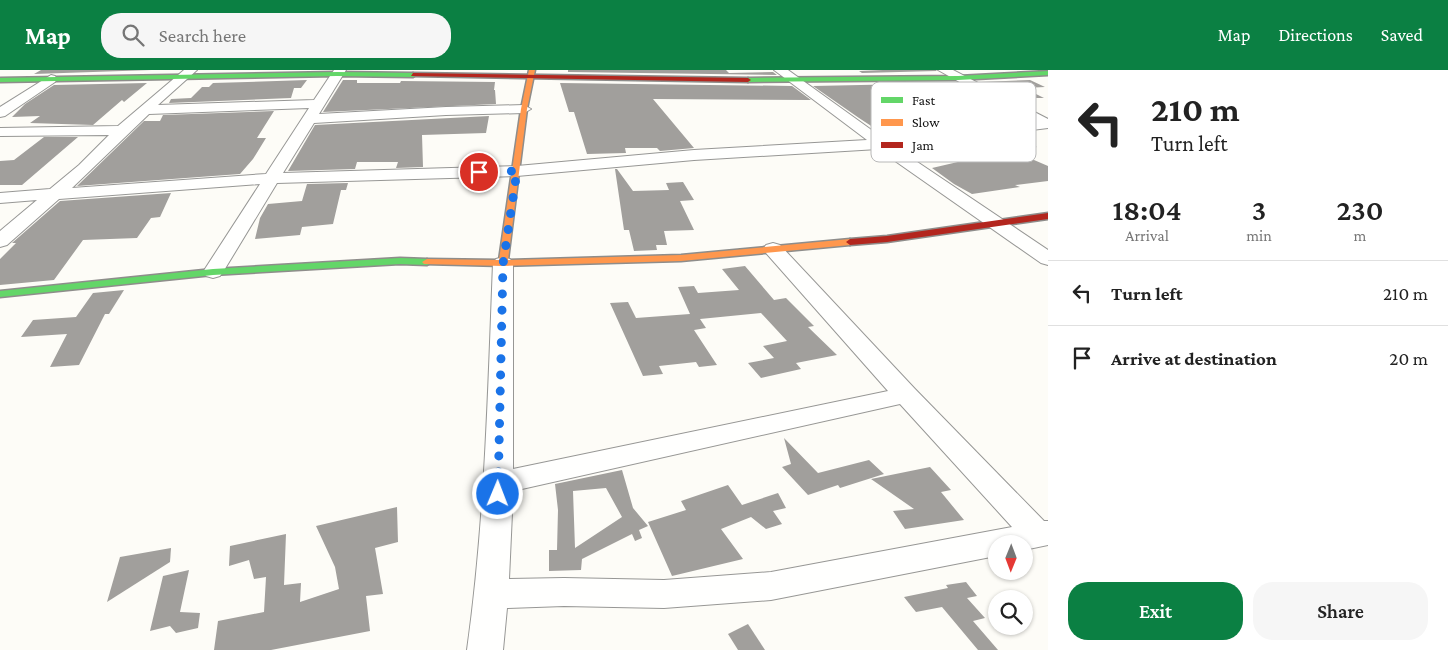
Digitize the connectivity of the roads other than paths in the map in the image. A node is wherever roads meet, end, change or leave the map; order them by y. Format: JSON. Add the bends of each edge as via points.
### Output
{"nodes":[{"id":1,"x":780,"y":70,"type":"edge"},
{"id":2,"x":944,"y":70,"type":"edge"},
{"id":3,"x":338,"y":72,"type":"edge"},
{"id":4,"x":187,"y":73,"type":"edge"},
{"id":5,"x":531,"y":73,"type":"edge"},
{"id":6,"x":1048,"y":73,"type":"edge"},
{"id":7,"x":958,"y":78,"type":"junction"},
{"id":8,"x":51,"y":79,"type":"junction"},
{"id":9,"x":0,"y":80,"type":"edge"},
{"id":10,"x":793,"y":81,"type":"junction"},
{"id":11,"x":965,"y":82,"type":"edge"},
{"id":12,"x":318,"y":104,"type":"junction"},
{"id":13,"x":145,"y":110,"type":"junction"},
{"id":14,"x":524,"y":110,"type":"junction"},
{"id":15,"x":0,"y":113,"type":"edge"},
{"id":16,"x":310,"y":119,"type":"junction"},
{"id":17,"x":122,"y":130,"type":"junction"},
{"id":18,"x":0,"y":132,"type":"edge"},
{"id":19,"x":871,"y":137,"type":"edge"},
{"id":20,"x":871,"y":145,"type":"edge"},
{"id":21,"x":907,"y":162,"type":"edge"},
{"id":22,"x":517,"y":171,"type":"junction"},
{"id":23,"x":270,"y":179,"type":"junction"},
{"id":24,"x":55,"y":194,"type":"junction"},
{"id":25,"x":0,"y":198,"type":"edge"},
{"id":26,"x":1048,"y":216,"type":"edge"},
{"id":27,"x":997,"y":224,"type":"junction"},
{"id":28,"x":0,"y":240,"type":"edge"},
{"id":29,"x":773,"y":249,"type":"junction"},
{"id":30,"x":1048,"y":259,"type":"edge"},
{"id":31,"x":503,"y":264,"type":"junction"},
{"id":32,"x":213,"y":272,"type":"junction"},
{"id":33,"x":0,"y":294,"type":"edge"},
{"id":34,"x":906,"y":395,"type":"junction"},
{"id":35,"x":499,"y":482,"type":"junction"},
{"id":36,"x":1043,"y":534,"type":"edge"},
{"id":37,"x":493,"y":594,"type":"junction"},
{"id":38,"x":486,"y":650,"type":"edge"}],
"edges":[{"from":1,"to":10,"type":"street"},
{"from":2,"to":7,"type":"street"},
{"from":3,"to":4,"type":"street"},
{"from":3,"to":5,"type":"street"},
{"from":3,"to":12,"type":"street"},
{"from":4,"to":8,"type":"street"},
{"from":4,"to":13,"type":"street"},
{"from":5,"to":10,"type":"street"},
{"from":5,"to":14,"type":"street"},
{"from":6,"to":7,"type":"street"},
{"from":7,"to":10,"type":"street"},
{"from":7,"to":11,"type":"street"},
{"from":8,"to":9,"type":"street"},
{"from":8,"to":15,"type":"street"},
{"from":10,"to":19,"type":"street"},
{"from":12,"to":13,"type":"street"},
{"from":12,"to":16,"type":"street"},
{"from":13,"to":17,"type":"street"},
{"from":14,"to":16,"type":"street","via":[[446,110]]},
{"from":14,"to":22,"type":"street"},
{"from":16,"to":23,"type":"street"},
{"from":17,"to":18,"type":"street"},
{"from":17,"to":24,"type":"street"},
{"from":20,"to":22,"type":"street","via":[[694,155]]},
{"from":21,"to":27,"type":"street"},
{"from":22,"to":23,"type":"street"},
{"from":22,"to":31,"type":"street"},
{"from":23,"to":24,"type":"street"},
{"from":23,"to":32,"type":"street"},
{"from":24,"to":25,"type":"street"},
{"from":24,"to":28,"type":"street"},
{"from":26,"to":27,"type":"street"},
{"from":27,"to":29,"type":"street"},
{"from":27,"to":30,"type":"street"},
{"from":29,"to":31,"type":"street","via":[[681,258]]},
{"from":29,"to":34,"type":"street"},
{"from":31,"to":32,"type":"street","via":[[400,261]]},
{"from":31,"to":35,"type":"street"},
{"from":32,"to":33,"type":"street"},
{"from":34,"to":35,"type":"street"},
{"from":34,"to":36,"type":"street"},
{"from":35,"to":37,"type":"street"},
{"from":36,"to":37,"type":"street","via":[[771,586],[664,594]]},
{"from":37,"to":38,"type":"street"}]}
